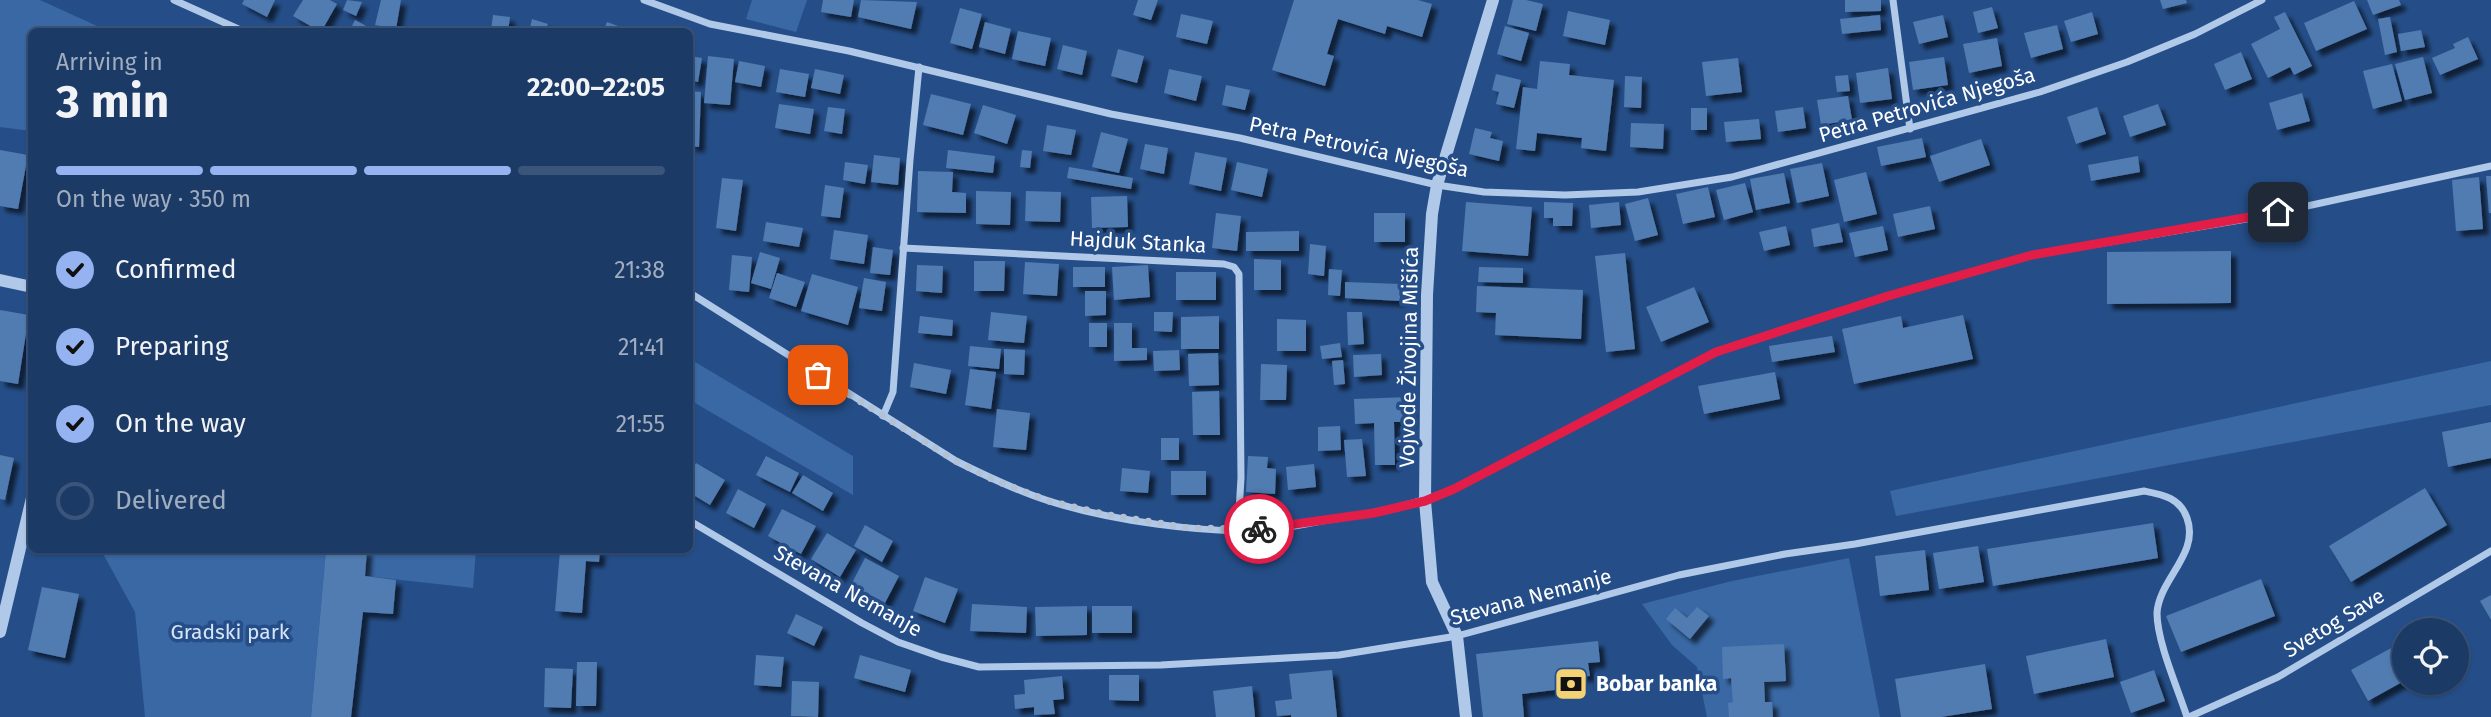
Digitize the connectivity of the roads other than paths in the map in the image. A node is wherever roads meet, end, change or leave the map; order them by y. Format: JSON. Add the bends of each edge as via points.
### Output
{"nodes":[{"id":1,"x":174,"y":0,"type":"edge"},
{"id":2,"x":644,"y":0,"type":"edge"},
{"id":3,"x":1493,"y":0,"type":"edge"},
{"id":4,"x":1893,"y":0,"type":"edge"},
{"id":5,"x":2262,"y":0,"type":"edge"},
{"id":6,"x":236,"y":28,"type":"edge"},
{"id":7,"x":919,"y":67,"type":"junction"},
{"id":8,"x":1910,"y":129,"type":"junction"},
{"id":9,"x":2491,"y":166,"type":"edge"},
{"id":10,"x":1437,"y":185,"type":"junction"},
{"id":11,"x":903,"y":248,"type":"junction"},
{"id":12,"x":0,"y":280,"type":"edge"},
{"id":13,"x":28,"y":286,"type":"edge"},
{"id":14,"x":693,"y":295,"type":"edge"},
{"id":15,"x":883,"y":416,"type":"junction"},
{"id":16,"x":1425,"y":501,"type":"junction"},
{"id":17,"x":28,"y":515,"type":"edge"},
{"id":18,"x":693,"y":523,"type":"edge"},
{"id":19,"x":1238,"y":529,"type":"junction"},
{"id":20,"x":2491,"y":551,"type":"edge"},
{"id":21,"x":0,"y":632,"type":"edge"},
{"id":22,"x":1457,"y":636,"type":"junction"},
{"id":23,"x":1466,"y":717,"type":"edge"},
{"id":24,"x":2188,"y":717,"type":"edge"}],
"edges":[{"from":1,"to":6,"type":"street"},
{"from":2,"to":7,"type":"street","name":"Petra Petrovića Njegoša","via":[[710,24]]},
{"from":3,"to":10,"type":"street","name":"Vojvode Živojina Mišića"},
{"from":4,"to":8,"type":"street"},
{"from":5,"to":8,"type":"street","name":"Petra Petrovića Njegoša","via":[[2127,62]]},
{"from":7,"to":10,"type":"street","name":"Petra Petrovića Njegoša"},
{"from":7,"to":11,"type":"street"},
{"from":8,"to":10,"type":"street","name":"Petra Petrovića Njegoša","via":[[1732,177],[1638,192],[1485,192]]},
{"from":9,"to":16,"type":"street","via":[[2252,218],[2032,255],[1888,296],[1716,352]]},
{"from":10,"to":16,"type":"street","name":"Vojvode Živojina Mišića","via":[[1427,295]]},
{"from":11,"to":15,"type":"street","via":[[893,392]]},
{"from":11,"to":19,"type":"street","name":"Hajduk Stanka","via":[[1234,267],[1239,274]]},
{"from":12,"to":13,"type":"street"},
{"from":14,"to":15,"type":"street"},
{"from":15,"to":19,"type":"street","via":[[956,461],[1049,501],[1189,528]]},
{"from":16,"to":19,"type":"street","via":[[1266,530]]},
{"from":16,"to":22,"type":"street","name":"Vojvode Živojina Mišića","via":[[1432,582]]},
{"from":17,"to":21,"type":"street"},
{"from":18,"to":22,"type":"street","name":"Stevana Nemanje","via":[[898,642],[979,667],[1161,666],[1339,655]]},
{"from":20,"to":24,"type":"street","name":"Svetog Save","via":[[2278,677]]},
{"from":22,"to":23,"type":"street","name":"Vojvode Živojina Mišića"},
{"from":22,"to":24,"type":"street","name":"Stevana Nemanje","via":[[1679,575],[2144,491],[2170,496],[2183,507],[2188,522],[2186,550],[2162,592],[2157,613]]}]}
